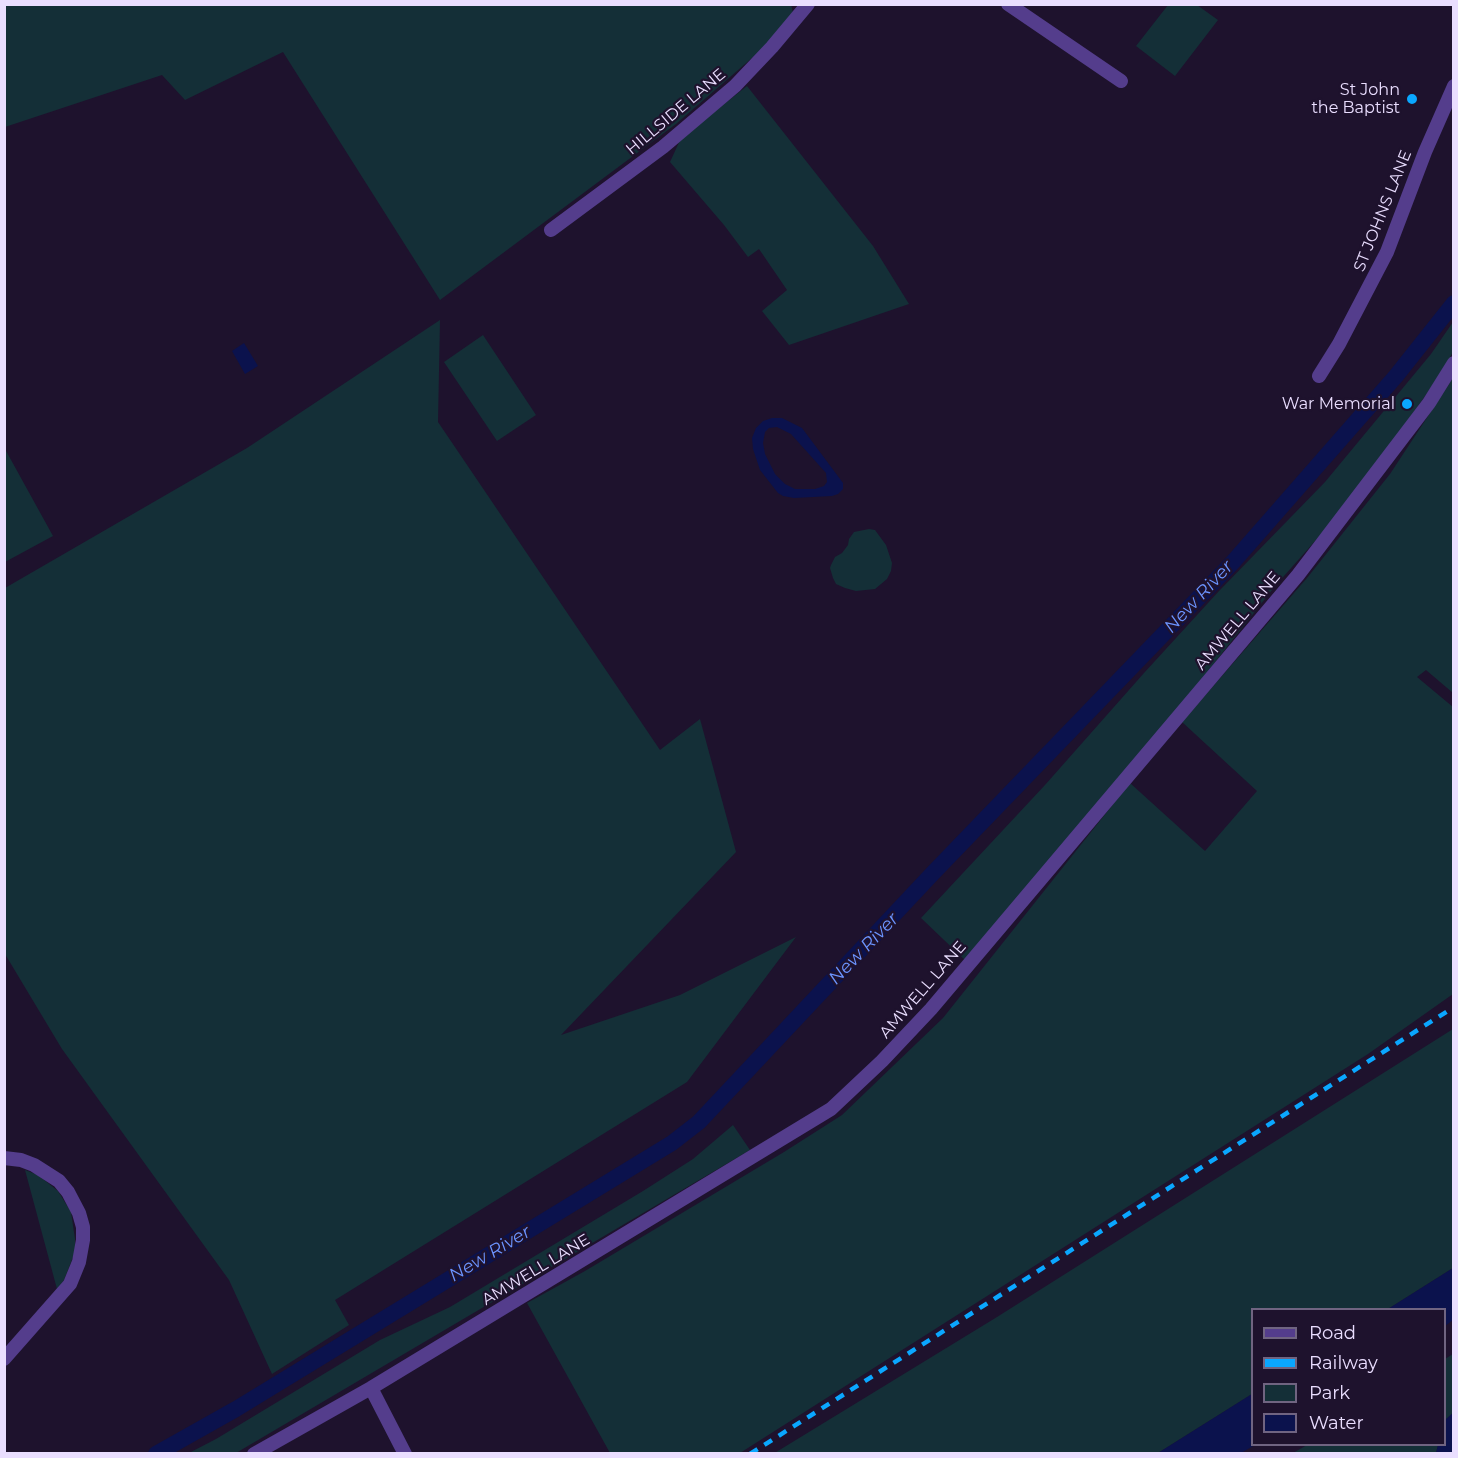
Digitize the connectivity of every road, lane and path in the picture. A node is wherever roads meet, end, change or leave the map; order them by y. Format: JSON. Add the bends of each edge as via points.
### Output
{"nodes":[{"id":1,"x":808,"y":4,"type":"edge"},
{"id":2,"x":1008,"y":4,"type":"edge"},
{"id":3,"x":1121,"y":81,"type":"dead end"},
{"id":4,"x":1454,"y":86,"type":"edge"},
{"id":5,"x":551,"y":230,"type":"dead end"},
{"id":6,"x":1454,"y":363,"type":"edge"},
{"id":7,"x":1319,"y":376,"type":"dead end"},
{"id":8,"x":4,"y":1158,"type":"edge"},
{"id":9,"x":4,"y":1359,"type":"edge"},
{"id":10,"x":371,"y":1388,"type":"junction"},
{"id":11,"x":254,"y":1454,"type":"edge"},
{"id":12,"x":405,"y":1454,"type":"edge"}],
"edges":[{"from":1,"to":5,"type":"street","name":"HILLSIDE LANE","via":[[735,86],[663,147]]},
{"from":2,"to":3,"type":"street"},
{"from":4,"to":7,"type":"street","name":"ST JOHNS LANE","via":[[1387,252],[1340,344]]},
{"from":6,"to":10,"type":"street","name":"AMWELL LANE","via":[[1429,403],[1298,575],[931,1009],[882,1061],[831,1109]]},
{"from":8,"to":9,"type":"street","via":[[34,1165],[59,1181],[83,1227],[80,1262],[70,1284]]},
{"from":10,"to":11,"type":"street","name":"AMWELL LANE"},
{"from":10,"to":12,"type":"street"}]}
